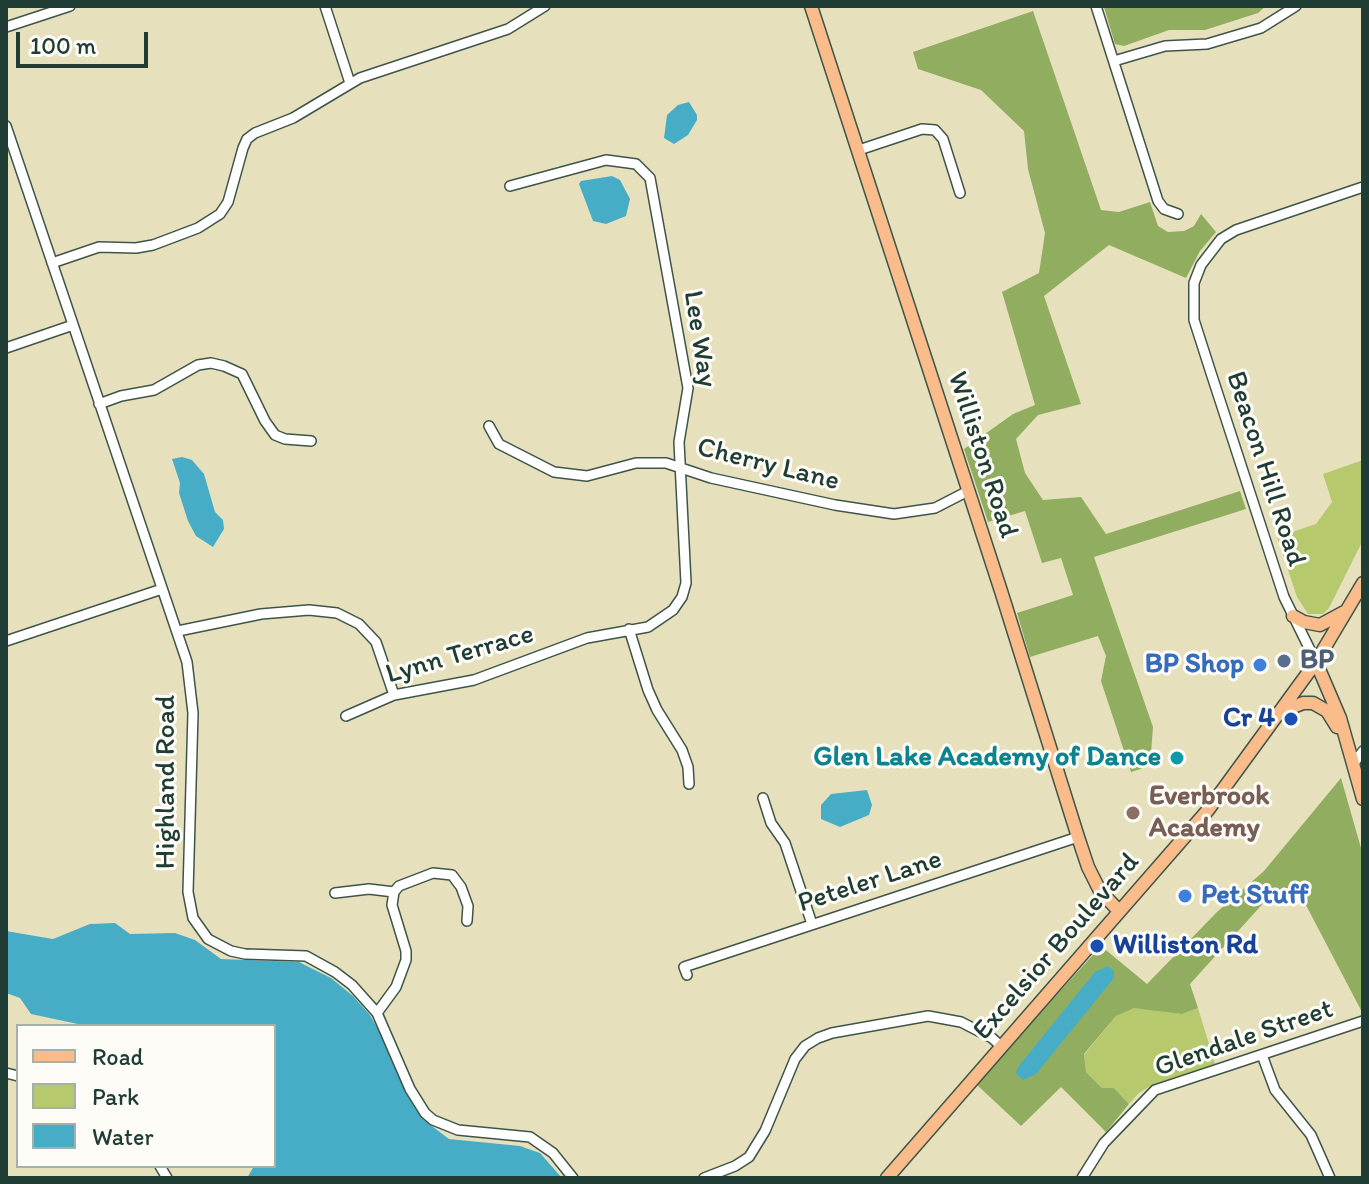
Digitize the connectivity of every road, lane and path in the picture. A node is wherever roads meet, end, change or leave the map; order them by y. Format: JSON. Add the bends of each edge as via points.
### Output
{"nodes":[{"id":1,"x":70,"y":6,"type":"edge"},
{"id":2,"x":325,"y":6,"type":"edge"},
{"id":3,"x":545,"y":6,"type":"edge"},
{"id":4,"x":811,"y":6,"type":"edge"},
{"id":5,"x":1096,"y":6,"type":"edge"},
{"id":6,"x":1296,"y":6,"type":"edge"},
{"id":7,"x":6,"y":27,"type":"edge"},
{"id":8,"x":1114,"y":61,"type":"junction"},
{"id":9,"x":350,"y":83,"type":"junction"},
{"id":10,"x":6,"y":126,"type":"edge"},
{"id":11,"x":859,"y":150,"type":"junction"},
{"id":12,"x":510,"y":186,"type":"dead end"},
{"id":13,"x":1363,"y":187,"type":"edge"},
{"id":14,"x":960,"y":193,"type":"dead end"},
{"id":15,"x":1178,"y":214,"type":"dead end"},
{"id":16,"x":52,"y":263,"type":"junction"},
{"id":17,"x":73,"y":325,"type":"junction"},
{"id":18,"x":6,"y":348,"type":"edge"},
{"id":19,"x":99,"y":404,"type":"junction"},
{"id":20,"x":489,"y":426,"type":"dead end"},
{"id":21,"x":311,"y":441,"type":"dead end"},
{"id":22,"x":682,"y":467,"type":"junction"},
{"id":23,"x":968,"y":491,"type":"junction"},
{"id":24,"x":1363,"y":583,"type":"edge"},
{"id":25,"x":162,"y":589,"type":"junction"},
{"id":26,"x":1348,"y":610,"type":"junction"},
{"id":27,"x":1293,"y":616,"type":"junction"},
{"id":28,"x":629,"y":629,"type":"junction"},
{"id":29,"x":178,"y":631,"type":"junction"},
{"id":30,"x":587,"y":638,"type":"joint"},
{"id":31,"x":6,"y":641,"type":"edge"},
{"id":32,"x":1316,"y":662,"type":"junction"},
{"id":33,"x":394,"y":695,"type":"junction"},
{"id":34,"x":1278,"y":713,"type":"junction"},
{"id":35,"x":346,"y":716,"type":"dead end"},
{"id":36,"x":1347,"y":742,"type":"junction"},
{"id":37,"x":1363,"y":751,"type":"edge"},
{"id":38,"x":1354,"y":763,"type":"junction"},
{"id":39,"x":689,"y":784,"type":"dead end"},
{"id":40,"x":763,"y":798,"type":"dead end"},
{"id":41,"x":1363,"y":799,"type":"edge"},
{"id":42,"x":1078,"y":837,"type":"junction"},
{"id":43,"x":394,"y":892,"type":"junction"},
{"id":44,"x":335,"y":893,"type":"dead end"},
{"id":45,"x":1119,"y":911,"type":"junction"},
{"id":46,"x":467,"y":921,"type":"dead end"},
{"id":47,"x":812,"y":924,"type":"junction"},
{"id":48,"x":687,"y":975,"type":"dead end"},
{"id":49,"x":377,"y":1013,"type":"junction"},
{"id":50,"x":1363,"y":1021,"type":"edge"},
{"id":51,"x":1002,"y":1047,"type":"junction"},
{"id":52,"x":1262,"y":1055,"type":"junction"},
{"id":53,"x":573,"y":1178,"type":"edge"},
{"id":54,"x":704,"y":1178,"type":"edge"},
{"id":55,"x":887,"y":1178,"type":"edge"},
{"id":56,"x":1082,"y":1178,"type":"edge"},
{"id":57,"x":1330,"y":1178,"type":"edge"}],
"edges":[{"from":1,"to":7,"type":"street"},
{"from":2,"to":9,"type":"street"},
{"from":3,"to":9,"type":"street","via":[[508,29]]},
{"from":4,"to":11,"type":"main road","name":"Williston Road"},
{"from":5,"to":8,"type":"street"},
{"from":6,"to":8,"type":"street","via":[[1261,28]]},
{"from":8,"to":15,"type":"street","via":[[1158,201]]},
{"from":9,"to":16,"type":"street","via":[[247,139],[228,202],[210,222],[153,245],[99,247]]},
{"from":10,"to":16,"type":"street","name":"Highland Road"},
{"from":11,"to":14,"type":"street","via":[[922,129],[935,130],[943,139]]},
{"from":11,"to":23,"type":"main road","name":"Williston Road"},
{"from":12,"to":22,"type":"street","name":"Lee Way","via":[[606,160],[636,164],[650,178],[687,378],[679,442]]},
{"from":13,"to":27,"type":"street","name":"Beacon Hill Road","via":[[1236,230],[1221,239],[1194,283],[1194,320]]},
{"from":16,"to":17,"type":"street","name":"Highland Road"},
{"from":17,"to":18,"type":"street"},
{"from":17,"to":19,"type":"street","name":"Highland Road"},
{"from":19,"to":21,"type":"street","via":[[154,390],[198,365],[224,366],[242,374],[275,435]]},
{"from":19,"to":25,"type":"street","name":"Highland Road"},
{"from":20,"to":22,"type":"street","name":"Cherry Lane","via":[[499,444],[554,472],[587,476],[649,462]]},
{"from":22,"to":23,"type":"street","name":"Cherry Lane","via":[[873,513],[914,513]]},
{"from":22,"to":28,"type":"street","name":"Lee Way","via":[[687,568],[682,597],[661,620]]},
{"from":23,"to":42,"type":"main road","name":"Williston Road"},
{"from":24,"to":26,"type":"main road","name":"Excelsior Boulevard"},
{"from":25,"to":29,"type":"street","name":"Highland Road"},
{"from":25,"to":31,"type":"street"},
{"from":26,"to":27,"type":"main road","via":[[1320,625]]},
{"from":26,"to":32,"type":"main road","name":"Excelsior Boulevard"},
{"from":27,"to":32,"type":"street","name":"Beacon Hill Road"},
{"from":28,"to":30,"type":"street","name":"Lee Way"},
{"from":28,"to":39,"type":"street","via":[[657,710],[682,750]]},
{"from":29,"to":33,"type":"street","via":[[288,611],[337,613],[359,624],[376,642]]},
{"from":29,"to":49,"type":"street","name":"Highland Road","via":[[193,713],[188,892],[193,918],[208,939],[231,951],[316,960],[352,985]]},
{"from":30,"to":33,"type":"street","name":"Lynn Terrace","via":[[474,680]]},
{"from":32,"to":34,"type":"main road","name":"Excelsior Boulevard"},
{"from":32,"to":36,"type":"main road"},
{"from":33,"to":35,"type":"street","name":"Lynn Terrace"},
{"from":34,"to":36,"type":"main road","via":[[1303,703],[1319,705]]},
{"from":34,"to":45,"type":"main road","name":"Excelsior Boulevard","via":[[1192,829]]},
{"from":36,"to":38,"type":"main road"},
{"from":37,"to":38,"type":"street"},
{"from":38,"to":41,"type":"main road"},
{"from":40,"to":47,"type":"street","via":[[785,843]]},
{"from":42,"to":45,"type":"main road","name":"Williston Road","via":[[1100,891]]},
{"from":42,"to":47,"type":"street","name":"Peteler Lane"},
{"from":43,"to":44,"type":"street"},
{"from":43,"to":46,"type":"street","via":[[433,873],[452,875],[468,906]]},
{"from":43,"to":49,"type":"street","via":[[392,905],[406,960],[401,979]]},
{"from":45,"to":51,"type":"main road","name":"Excelsior Boulevard"},
{"from":47,"to":48,"type":"street","name":"Peteler Lane","via":[[684,967]]},
{"from":49,"to":53,"type":"street","name":"Highland Road","via":[[410,1089],[433,1120],[458,1130],[530,1137],[547,1147]]},
{"from":50,"to":52,"type":"street","name":"Glendale Street"},
{"from":51,"to":54,"type":"street","via":[[961,1022],[928,1016],[818,1038],[795,1059],[749,1157]]},
{"from":51,"to":55,"type":"main road","name":"Excelsior Boulevard"},
{"from":52,"to":56,"type":"street","name":"Glendale Street","via":[[1155,1090],[1104,1143]]},
{"from":52,"to":57,"type":"street","via":[[1275,1090],[1311,1135]]}]}
